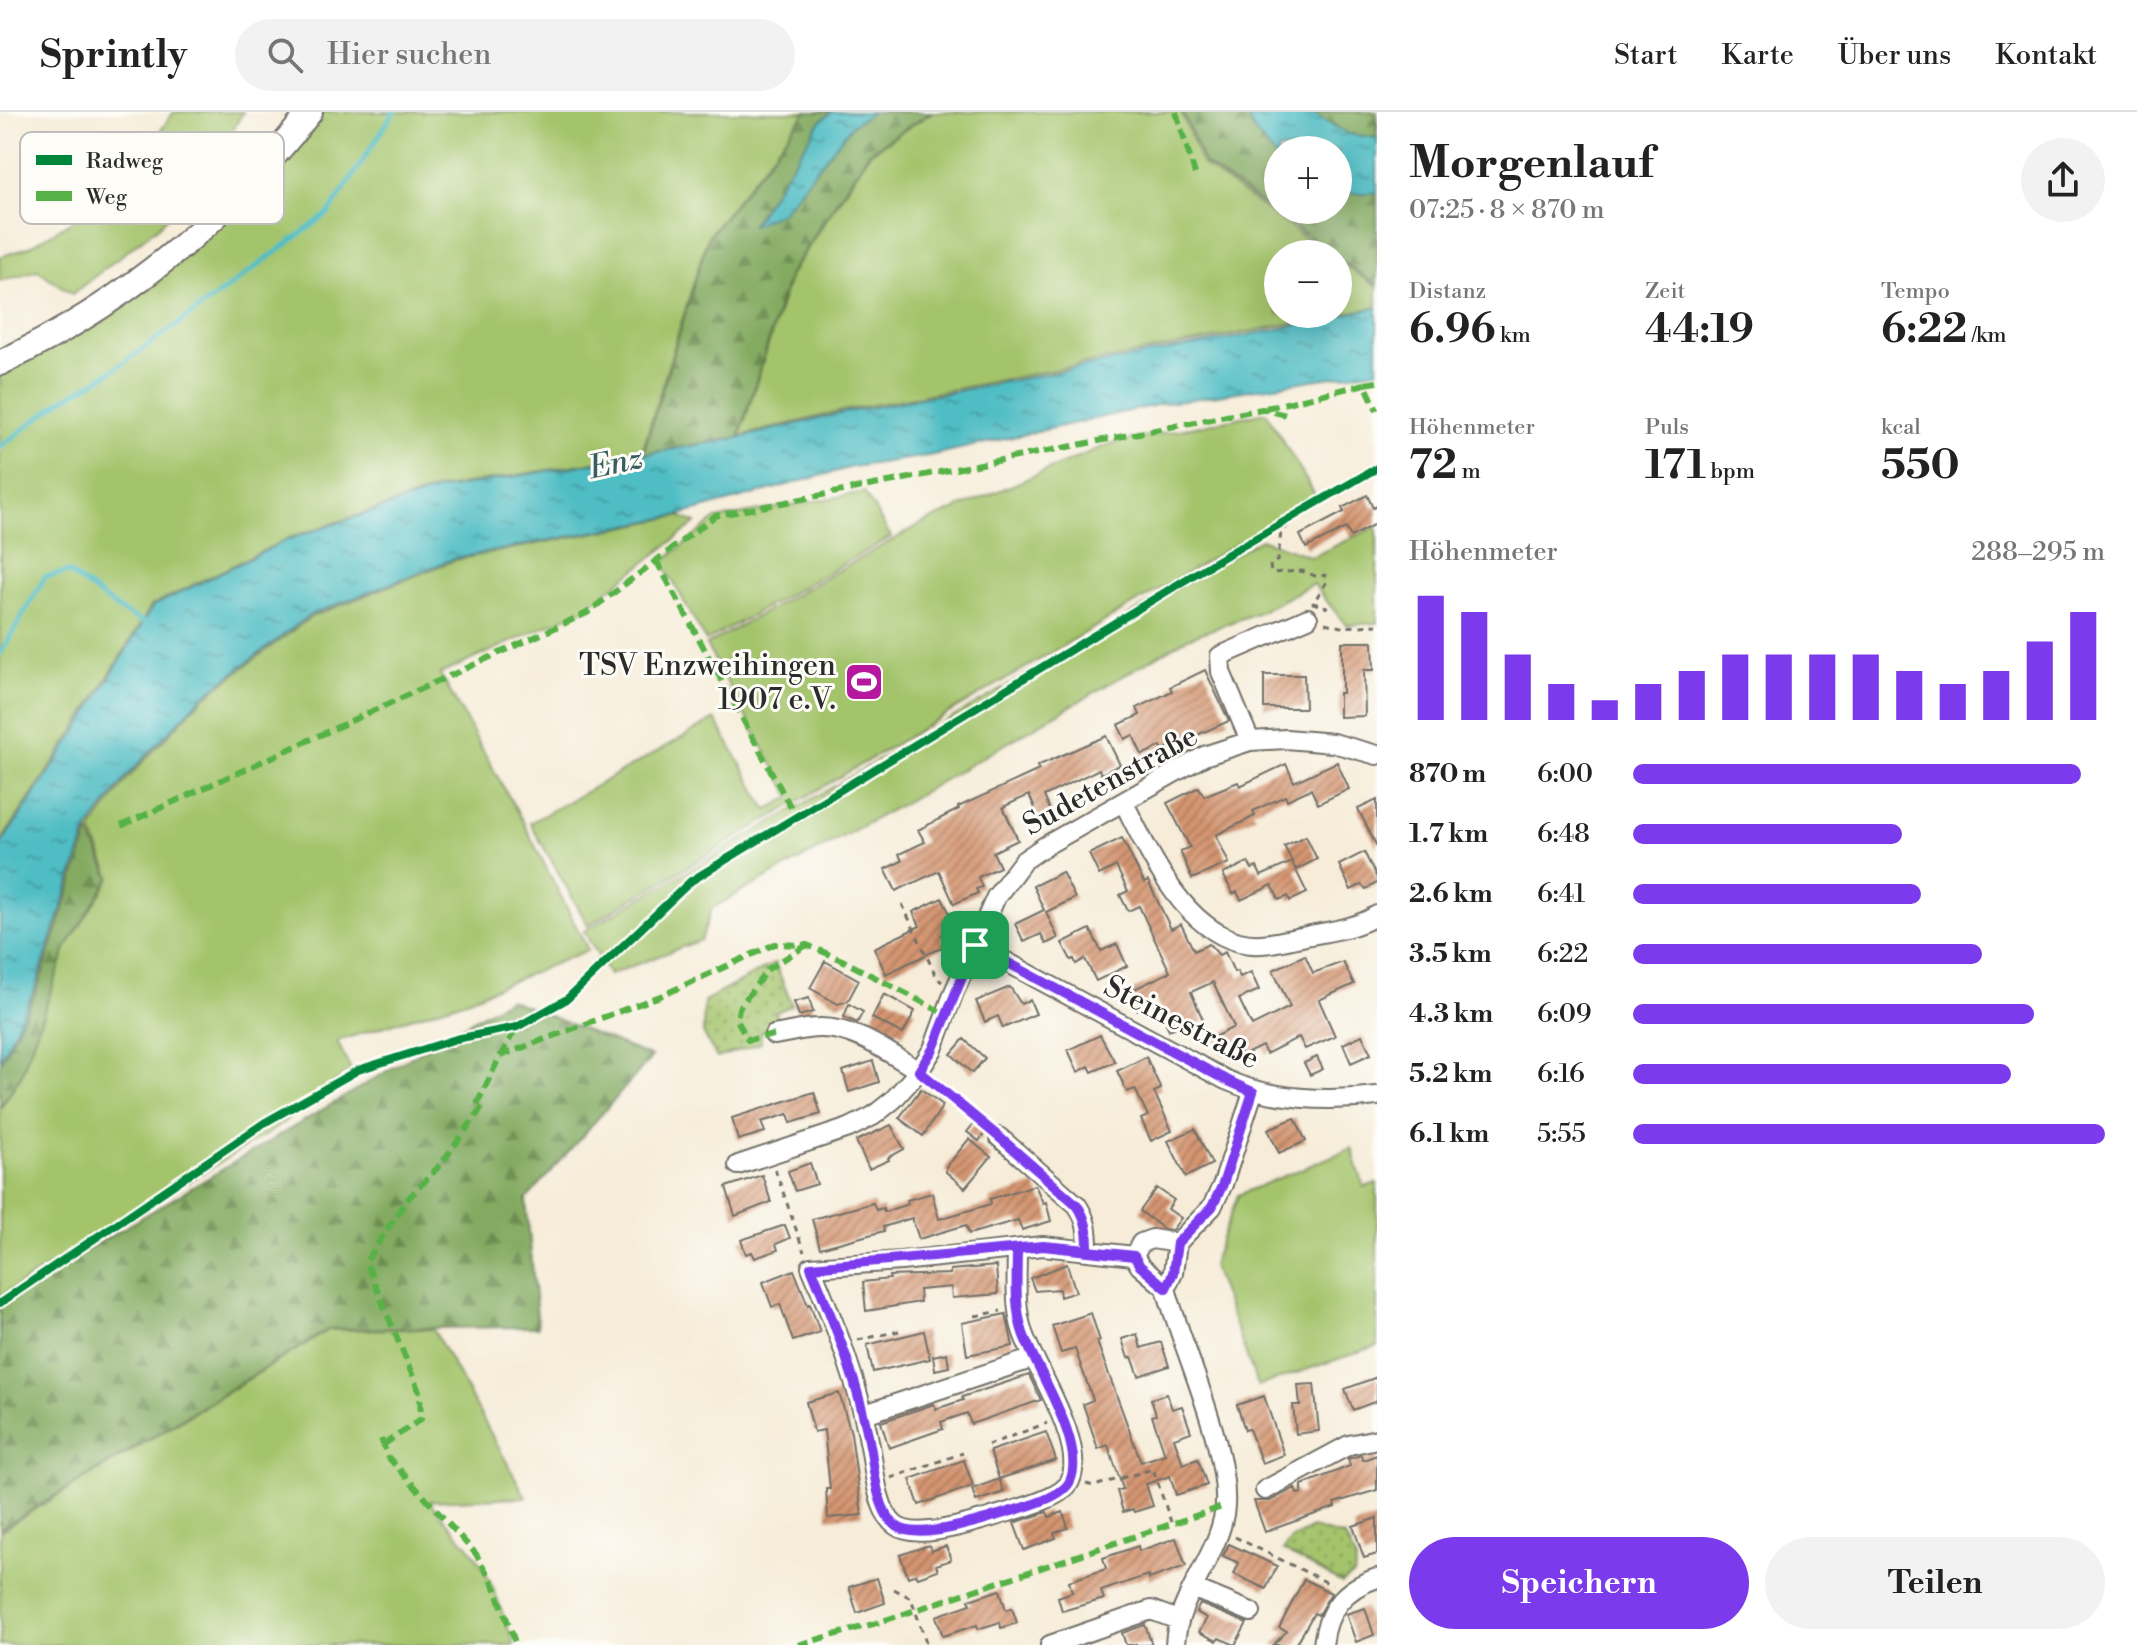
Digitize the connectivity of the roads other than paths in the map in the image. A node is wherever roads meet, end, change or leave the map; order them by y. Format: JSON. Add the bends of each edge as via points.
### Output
{"nodes":[{"id":1,"x":310,"y":112,"type":"edge"},
{"id":2,"x":284,"y":143,"type":"edge"},
{"id":3,"x":206,"y":224,"type":"edge"},
{"id":4,"x":0,"y":363,"type":"edge"},
{"id":5,"x":1308,"y":618,"type":"road end"},
{"id":6,"x":1250,"y":741,"type":"junction"},
{"id":7,"x":1377,"y":755,"type":"edge"},
{"id":8,"x":1124,"y":803,"type":"junction"},
{"id":9,"x":1377,"y":915,"type":"edge"},
{"id":10,"x":975,"y":945,"type":"junction"},
{"id":11,"x":774,"y":1035,"type":"dead end"},
{"id":12,"x":919,"y":1071,"type":"junction"},
{"id":13,"x":1253,"y":1092,"type":"junction"},
{"id":14,"x":1377,"y":1096,"type":"edge"},
{"id":15,"x":999,"y":1137,"type":"road end"},
{"id":16,"x":738,"y":1165,"type":"dead end"},
{"id":17,"x":1177,"y":1243,"type":"junction"},
{"id":18,"x":1017,"y":1249,"type":"junction"},
{"id":19,"x":1088,"y":1250,"type":"junction"},
{"id":20,"x":1134,"y":1256,"type":"junction"},
{"id":21,"x":1166,"y":1288,"type":"junction"},
{"id":22,"x":1034,"y":1358,"type":"junction"},
{"id":23,"x":865,"y":1414,"type":"junction"},
{"id":24,"x":1377,"y":1439,"type":"edge"},
{"id":25,"x":1265,"y":1490,"type":"dead end"},
{"id":26,"x":1377,"y":1578,"type":"edge"},
{"id":27,"x":1193,"y":1588,"type":"junction"},
{"id":28,"x":1251,"y":1612,"type":"dead end"},
{"id":29,"x":1178,"y":1620,"type":"junction"},
{"id":30,"x":1050,"y":1645,"type":"edge"},
{"id":31,"x":1175,"y":1645,"type":"edge"},
{"id":32,"x":1323,"y":1645,"type":"edge"}],
"edges":[{"from":1,"to":2,"type":"main road"},
{"from":3,"to":4,"type":"main road","via":[[95,312]]},
{"from":5,"to":6,"type":"street","via":[[1220,656],[1221,672]]},
{"from":6,"to":7,"type":"street","name":"Sudetenstraße","via":[[1333,743]]},
{"from":6,"to":8,"type":"street","name":"Sudetenstraße","via":[[1204,756]]},
{"from":8,"to":9,"type":"street","via":[[1155,865],[1176,894],[1218,933],[1241,943],[1260,943],[1354,926]]},
{"from":8,"to":10,"type":"street","name":"Sudetenstraße","via":[[1023,861],[996,897]]},
{"from":10,"to":12,"type":"street","name":"Sudetenstraße"},
{"from":10,"to":13,"type":"street","name":"Steinestraße"},
{"from":11,"to":12,"type":"street","via":[[840,1030],[868,1040]]},
{"from":12,"to":16,"type":"street","name":"Sudetenstraße","via":[[873,1116]]},
{"from":13,"to":14,"type":"street","name":"Steinestraße"},
{"from":13,"to":17,"type":"street","via":[[1212,1207]]},
{"from":15,"to":19,"type":"street","via":[[1077,1205],[1085,1217]]},
{"from":17,"to":20,"type":"street","via":[[1152,1239],[1141,1243]]},
{"from":17,"to":21,"type":"street"},
{"from":18,"to":19,"type":"street"},
{"from":18,"to":22,"type":"street","via":[[1017,1309]]},
{"from":18,"to":23,"type":"street","via":[[811,1267]]},
{"from":19,"to":20,"type":"street"},
{"from":20,"to":21,"type":"street"},
{"from":21,"to":27,"type":"street","via":[[1222,1469],[1225,1506],[1219,1532]]},
{"from":22,"to":23,"type":"street"},
{"from":22,"to":23,"type":"street","via":[[1062,1417],[1073,1460],[1070,1481],[1057,1494],[1035,1503],[955,1528],[908,1531],[895,1526],[876,1483]]},
{"from":24,"to":25,"type":"street","via":[[1349,1445]]},
{"from":26,"to":32,"type":"street","via":[[1346,1593],[1329,1617]]},
{"from":27,"to":28,"type":"street"},
{"from":27,"to":29,"type":"street"},
{"from":29,"to":30,"type":"street","via":[[1151,1610]]},
{"from":29,"to":31,"type":"street"}]}
